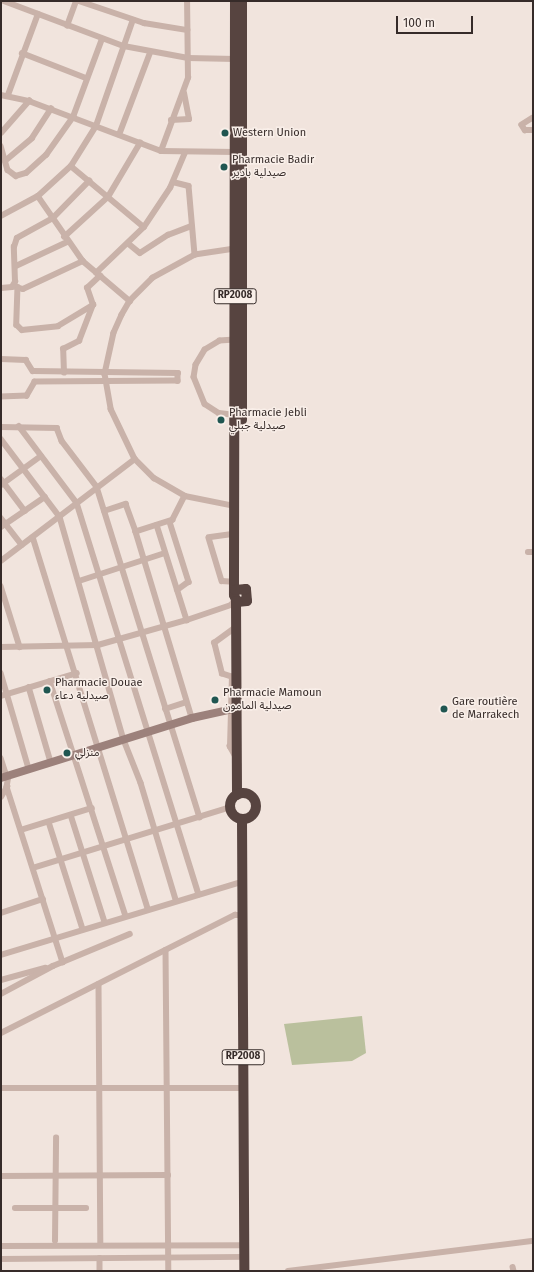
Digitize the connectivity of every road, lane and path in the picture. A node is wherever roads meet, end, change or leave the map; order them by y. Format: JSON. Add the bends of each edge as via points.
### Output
{"nodes":[{"id":1,"x":4,"y":1,"type":"edge"},
{"id":2,"x":78,"y":1,"type":"edge"},
{"id":3,"x":187,"y":1,"type":"edge"},
{"id":4,"x":235,"y":1,"type":"edge"},
{"id":5,"x":242,"y":1,"type":"edge"},
{"id":6,"x":38,"y":14,"type":"junction"},
{"id":7,"x":133,"y":20,"type":"junction"},
{"id":8,"x":67,"y":26,"type":"junction"},
{"id":9,"x":187,"y":30,"type":"junction"},
{"id":10,"x":102,"y":39,"type":"junction"},
{"id":11,"x":124,"y":46,"type":"junction"},
{"id":12,"x":22,"y":53,"type":"junction"},
{"id":13,"x":150,"y":53,"type":"junction"},
{"id":14,"x":188,"y":58,"type":"junction"},
{"id":15,"x":235,"y":59,"type":"junction"},
{"id":16,"x":86,"y":78,"type":"junction"},
{"id":17,"x":184,"y":93,"type":"junction"},
{"id":18,"x":1,"y":95,"type":"edge"},
{"id":19,"x":8,"y":95,"type":"junction"},
{"id":20,"x":29,"y":101,"type":"junction"},
{"id":21,"x":51,"y":109,"type":"junction"},
{"id":22,"x":73,"y":117,"type":"junction"},
{"id":23,"x":533,"y":118,"type":"edge"},
{"id":24,"x":171,"y":120,"type":"junction"},
{"id":25,"x":96,"y":126,"type":"junction"},
{"id":26,"x":533,"y":130,"type":"edge"},
{"id":27,"x":1,"y":134,"type":"edge"},
{"id":28,"x":119,"y":135,"type":"junction"},
{"id":29,"x":140,"y":143,"type":"junction"},
{"id":30,"x":1,"y":146,"type":"edge"},
{"id":31,"x":161,"y":151,"type":"junction"},
{"id":32,"x":235,"y":152,"type":"junction"},
{"id":33,"x":184,"y":153,"type":"junction"},
{"id":34,"x":5,"y":161,"type":"junction"},
{"id":35,"x":72,"y":166,"type":"junction"},
{"id":36,"x":89,"y":181,"type":"junction"},
{"id":37,"x":173,"y":182,"type":"junction"},
{"id":38,"x":38,"y":196,"type":"junction"},
{"id":39,"x":108,"y":197,"type":"junction"},
{"id":40,"x":1,"y":216,"type":"edge"},
{"id":41,"x":53,"y":218,"type":"junction"},
{"id":42,"x":191,"y":226,"type":"junction"},
{"id":43,"x":144,"y":227,"type":"junction"},
{"id":44,"x":65,"y":239,"type":"junction"},
{"id":45,"x":129,"y":244,"type":"junction"},
{"id":46,"x":235,"y":249,"type":"junction"},
{"id":47,"x":195,"y":255,"type":"junction"},
{"id":48,"x":83,"y":261,"type":"junction"},
{"id":49,"x":16,"y":266,"type":"junction"},
{"id":50,"x":98,"y":274,"type":"junction"},
{"id":51,"x":15,"y":287,"type":"junction"},
{"id":52,"x":1,"y":288,"type":"edge"},
{"id":53,"x":130,"y":301,"type":"junction"},
{"id":54,"x":93,"y":305,"type":"junction"},
{"id":55,"x":235,"y":340,"type":"junction"},
{"id":56,"x":1,"y":359,"type":"edge"},
{"id":57,"x":64,"y":373,"type":"junction"},
{"id":58,"x":105,"y":374,"type":"junction"},
{"id":59,"x":106,"y":383,"type":"junction"},
{"id":60,"x":1,"y":397,"type":"edge"},
{"id":61,"x":235,"y":415,"type":"junction"},
{"id":62,"x":19,"y":426,"type":"junction"},
{"id":63,"x":1,"y":427,"type":"edge"},
{"id":64,"x":1,"y":439,"type":"edge"},
{"id":65,"x":41,"y":456,"type":"junction"},
{"id":66,"x":135,"y":459,"type":"junction"},
{"id":67,"x":23,"y":469,"type":"junction"},
{"id":68,"x":2,"y":482,"type":"edge"},
{"id":69,"x":97,"y":488,"type":"junction"},
{"id":70,"x":185,"y":496,"type":"junction"},
{"id":71,"x":45,"y":497,"type":"junction"},
{"id":72,"x":77,"y":504,"type":"junction"},
{"id":73,"x":236,"y":506,"type":"junction"},
{"id":74,"x":25,"y":511,"type":"junction"},
{"id":75,"x":104,"y":511,"type":"junction"},
{"id":76,"x":60,"y":516,"type":"junction"},
{"id":77,"x":1,"y":518,"type":"edge"},
{"id":78,"x":170,"y":522,"type":"junction"},
{"id":79,"x":3,"y":525,"type":"edge"},
{"id":80,"x":157,"y":525,"type":"junction"},
{"id":81,"x":136,"y":532,"type":"junction"},
{"id":82,"x":236,"y":534,"type":"junction"},
{"id":83,"x":33,"y":537,"type":"junction"},
{"id":84,"x":22,"y":545,"type":"junction"},
{"id":85,"x":165,"y":553,"type":"junction"},
{"id":86,"x":143,"y":560,"type":"junction"},
{"id":87,"x":1,"y":561,"type":"edge"},
{"id":88,"x":123,"y":567,"type":"junction"},
{"id":89,"x":99,"y":575,"type":"junction"},
{"id":90,"x":79,"y":581,"type":"junction"},
{"id":91,"x":1,"y":586,"type":"edge"},
{"id":92,"x":178,"y":590,"type":"junction"},
{"id":93,"x":237,"y":592,"type":"junction"},
{"id":94,"x":187,"y":620,"type":"junction"},
{"id":95,"x":238,"y":625,"type":"junction"},
{"id":96,"x":165,"y":626,"type":"junction"},
{"id":97,"x":141,"y":633,"type":"junction"},
{"id":98,"x":120,"y":640,"type":"junction"},
{"id":99,"x":98,"y":645,"type":"junction"},
{"id":100,"x":1,"y":647,"type":"edge"},
{"id":101,"x":20,"y":647,"type":"junction"},
{"id":102,"x":69,"y":648,"type":"junction"},
{"id":103,"x":1,"y":673,"type":"edge"},
{"id":104,"x":76,"y":673,"type":"junction"},
{"id":105,"x":50,"y":681,"type":"junction"},
{"id":106,"x":29,"y":687,"type":"junction"},
{"id":107,"x":4,"y":695,"type":"edge"},
{"id":108,"x":186,"y":702,"type":"junction"},
{"id":109,"x":234,"y":708,"type":"junction"},
{"id":110,"x":165,"y":709,"type":"junction"},
{"id":111,"x":192,"y":718,"type":"junction"},
{"id":112,"x":170,"y":725,"type":"junction"},
{"id":113,"x":148,"y":732,"type":"junction"},
{"id":114,"x":124,"y":740,"type":"junction"},
{"id":115,"x":100,"y":747,"type":"junction"},
{"id":116,"x":74,"y":755,"type":"junction"},
{"id":117,"x":1,"y":758,"type":"edge"},
{"id":118,"x":51,"y":762,"type":"junction"},
{"id":119,"x":29,"y":769,"type":"junction"},
{"id":120,"x":5,"y":776,"type":"edge"},
{"id":121,"x":7,"y":787,"type":"junction"},
{"id":122,"x":241,"y":794,"type":"junction"},
{"id":123,"x":1,"y":797,"type":"edge"},
{"id":124,"x":231,"y":807,"type":"junction"},
{"id":125,"x":92,"y":808,"type":"junction"},
{"id":126,"x":71,"y":815,"type":"junction"},
{"id":127,"x":200,"y":817,"type":"junction"},
{"id":128,"x":245,"y":819,"type":"junction"},
{"id":129,"x":49,"y":822,"type":"junction"},
{"id":130,"x":177,"y":824,"type":"junction"},
{"id":131,"x":21,"y":830,"type":"junction"},
{"id":132,"x":155,"y":830,"type":"junction"},
{"id":133,"x":128,"y":839,"type":"junction"},
{"id":134,"x":105,"y":846,"type":"junction"},
{"id":135,"x":84,"y":852,"type":"junction"},
{"id":136,"x":61,"y":859,"type":"junction"},
{"id":137,"x":33,"y":868,"type":"junction"},
{"id":138,"x":242,"y":882,"type":"junction"},
{"id":139,"x":199,"y":894,"type":"junction"},
{"id":140,"x":43,"y":899,"type":"junction"},
{"id":141,"x":176,"y":900,"type":"junction"},
{"id":142,"x":148,"y":909,"type":"junction"},
{"id":143,"x":1,"y":913,"type":"edge"},
{"id":144,"x":242,"y":915,"type":"junction"},
{"id":145,"x":126,"y":916,"type":"junction"},
{"id":146,"x":105,"y":922,"type":"junction"},
{"id":147,"x":83,"y":929,"type":"junction"},
{"id":148,"x":130,"y":934,"type":"dead end"},
{"id":149,"x":55,"y":938,"type":"junction"},
{"id":150,"x":166,"y":950,"type":"junction"},
{"id":151,"x":1,"y":955,"type":"edge"},
{"id":152,"x":63,"y":962,"type":"junction"},
{"id":153,"x":53,"y":966,"type":"junction"},
{"id":154,"x":1,"y":980,"type":"edge"},
{"id":155,"x":98,"y":984,"type":"junction"},
{"id":156,"x":1,"y":994,"type":"edge"},
{"id":157,"x":1,"y":1033,"type":"edge"},
{"id":158,"x":1,"y":1088,"type":"edge"},
{"id":159,"x":100,"y":1088,"type":"junction"},
{"id":160,"x":167,"y":1088,"type":"junction"},
{"id":161,"x":243,"y":1088,"type":"junction"},
{"id":162,"x":56,"y":1138,"type":"dead end"},
{"id":163,"x":168,"y":1175,"type":"junction"},
{"id":164,"x":1,"y":1176,"type":"edge"},
{"id":165,"x":55,"y":1176,"type":"junction"},
{"id":166,"x":101,"y":1176,"type":"junction"},
{"id":167,"x":15,"y":1208,"type":"dead end"},
{"id":168,"x":55,"y":1208,"type":"junction"},
{"id":169,"x":86,"y":1208,"type":"dead end"},
{"id":170,"x":55,"y":1241,"type":"dead end"},
{"id":171,"x":533,"y":1241,"type":"edge"},
{"id":172,"x":169,"y":1245,"type":"junction"},
{"id":173,"x":244,"y":1245,"type":"junction"},
{"id":174,"x":1,"y":1246,"type":"edge"},
{"id":175,"x":101,"y":1246,"type":"junction"},
{"id":176,"x":244,"y":1257,"type":"junction"},
{"id":177,"x":100,"y":1258,"type":"junction"},
{"id":178,"x":169,"y":1258,"type":"junction"},
{"id":179,"x":1,"y":1260,"type":"edge"},
{"id":180,"x":100,"y":1271,"type":"edge"},
{"id":181,"x":169,"y":1271,"type":"edge"},
{"id":182,"x":244,"y":1271,"type":"edge"},
{"id":183,"x":288,"y":1271,"type":"edge"}],
"edges":[{"from":1,"to":6,"type":"street"},
{"from":2,"to":7,"type":"street"},
{"from":2,"to":8,"type":"street"},
{"from":3,"to":9,"type":"street"},
{"from":4,"to":15,"type":"highway","number":"RP2008"},
{"from":5,"to":93,"type":"highway","number":"RP2008"},
{"from":6,"to":8,"type":"street"},
{"from":6,"to":12,"type":"street"},
{"from":7,"to":9,"type":"street"},
{"from":7,"to":11,"type":"street"},
{"from":8,"to":10,"type":"street"},
{"from":9,"to":14,"type":"street"},
{"from":10,"to":11,"type":"street"},
{"from":10,"to":16,"type":"street"},
{"from":11,"to":13,"type":"street"},
{"from":11,"to":25,"type":"street"},
{"from":12,"to":16,"type":"street"},
{"from":12,"to":19,"type":"street"},
{"from":13,"to":14,"type":"street"},
{"from":13,"to":28,"type":"street"},
{"from":14,"to":15,"type":"street"},
{"from":14,"to":17,"type":"street"},
{"from":15,"to":32,"type":"highway","number":"RP2008"},
{"from":16,"to":22,"type":"street"},
{"from":17,"to":24,"type":"street"},
{"from":17,"to":24,"type":"street","via":[[189,119]]},
{"from":18,"to":19,"type":"street"},
{"from":19,"to":20,"type":"street"},
{"from":20,"to":21,"type":"street"},
{"from":20,"to":27,"type":"street"},
{"from":21,"to":22,"type":"street"},
{"from":21,"to":34,"type":"street","via":[[32,138]]},
{"from":22,"to":25,"type":"street"},
{"from":22,"to":34,"type":"street","via":[[50,151],[26,173],[12,174]]},
{"from":23,"to":26,"type":"street","via":[[522,125],[525,130]]},
{"from":24,"to":31,"type":"street"},
{"from":25,"to":28,"type":"street"},
{"from":25,"to":35,"type":"street"},
{"from":28,"to":29,"type":"street"},
{"from":29,"to":31,"type":"street"},
{"from":29,"to":39,"type":"street"},
{"from":30,"to":34,"type":"street"},
{"from":31,"to":33,"type":"street"},
{"from":32,"to":33,"type":"street"},
{"from":32,"to":46,"type":"highway","number":"RP2008"},
{"from":33,"to":37,"type":"street"},
{"from":35,"to":36,"type":"street"},
{"from":35,"to":38,"type":"street"},
{"from":36,"to":39,"type":"street"},
{"from":36,"to":41,"type":"street"},
{"from":37,"to":42,"type":"street","via":[[190,186]]},
{"from":37,"to":43,"type":"street"},
{"from":38,"to":40,"type":"street"},
{"from":38,"to":41,"type":"street"},
{"from":39,"to":43,"type":"street"},
{"from":39,"to":44,"type":"street"},
{"from":41,"to":44,"type":"street"},
{"from":41,"to":49,"type":"street","via":[[17,238],[14,248]]},
{"from":42,"to":45,"type":"street","via":[[168,235],[140,253]]},
{"from":42,"to":47,"type":"street"},
{"from":43,"to":45,"type":"street"},
{"from":44,"to":48,"type":"street"},
{"from":44,"to":49,"type":"street"},
{"from":45,"to":50,"type":"street"},
{"from":46,"to":47,"type":"street"},
{"from":46,"to":55,"type":"highway","number":"RP2008"},
{"from":47,"to":53,"type":"street","via":[[158,274]]},
{"from":48,"to":50,"type":"street"},
{"from":48,"to":51,"type":"street","via":[[23,289]]},
{"from":49,"to":51,"type":"street"},
{"from":50,"to":53,"type":"street"},
{"from":50,"to":54,"type":"street","via":[[87,288]]},
{"from":51,"to":52,"type":"street"},
{"from":51,"to":54,"type":"street","via":[[17,325],[22,330],[58,326]]},
{"from":53,"to":58,"type":"street","via":[[114,333]]},
{"from":54,"to":57,"type":"street","via":[[79,341],[63,349]]},
{"from":55,"to":61,"type":"highway","number":"RP2008"},
{"from":55,"to":61,"type":"street","via":[[220,341],[205,350],[198,360],[194,377],[205,404],[219,413]]},
{"from":56,"to":57,"type":"street","via":[[25,359],[32,371]]},
{"from":57,"to":58,"type":"street"},
{"from":58,"to":59,"type":"street"},
{"from":58,"to":59,"type":"street","via":[[178,373],[178,381]]},
{"from":59,"to":60,"type":"street","via":[[35,382],[27,396]]},
{"from":59,"to":66,"type":"street","via":[[121,435]]},
{"from":61,"to":73,"type":"highway","number":"RP2008"},
{"from":62,"to":63,"type":"street"},
{"from":62,"to":65,"type":"street"},
{"from":62,"to":69,"type":"street","via":[[57,428],[62,441]]},
{"from":64,"to":67,"type":"street"},
{"from":65,"to":67,"type":"street"},
{"from":65,"to":72,"type":"street"},
{"from":66,"to":69,"type":"street"},
{"from":66,"to":70,"type":"street","via":[[154,478]]},
{"from":67,"to":68,"type":"street"},
{"from":67,"to":71,"type":"street"},
{"from":68,"to":74,"type":"street"},
{"from":69,"to":72,"type":"street"},
{"from":69,"to":75,"type":"street"},
{"from":70,"to":73,"type":"street"},
{"from":70,"to":78,"type":"street","via":[[176,516]]},
{"from":71,"to":74,"type":"street"},
{"from":71,"to":76,"type":"street"},
{"from":72,"to":76,"type":"street"},
{"from":72,"to":89,"type":"street"},
{"from":73,"to":82,"type":"highway","number":"RP2008"},
{"from":74,"to":79,"type":"street"},
{"from":75,"to":81,"type":"street","via":[[126,504]]},
{"from":75,"to":88,"type":"street"},
{"from":76,"to":83,"type":"street"},
{"from":76,"to":90,"type":"street"},
{"from":77,"to":79,"type":"street"},
{"from":78,"to":80,"type":"street"},
{"from":78,"to":92,"type":"street","via":[[189,582]]},
{"from":79,"to":84,"type":"street"},
{"from":80,"to":81,"type":"street"},
{"from":80,"to":85,"type":"street"},
{"from":81,"to":86,"type":"street"},
{"from":82,"to":93,"type":"highway","number":"RP2008"},
{"from":82,"to":93,"type":"street","via":[[209,538],[222,581]]},
{"from":83,"to":84,"type":"street"},
{"from":83,"to":102,"type":"street"},
{"from":84,"to":87,"type":"street"},
{"from":85,"to":86,"type":"street"},
{"from":85,"to":92,"type":"street"},
{"from":86,"to":88,"type":"street"},
{"from":86,"to":96,"type":"street"},
{"from":88,"to":89,"type":"street"},
{"from":88,"to":97,"type":"street"},
{"from":89,"to":90,"type":"street"},
{"from":89,"to":98,"type":"street"},
{"from":90,"to":99,"type":"street"},
{"from":91,"to":101,"type":"street"},
{"from":92,"to":94,"type":"street"},
{"from":93,"to":94,"type":"street","via":[[231,605]]},
{"from":93,"to":95,"type":"highway","number":"RP2008"},
{"from":93,"to":122,"type":"highway","number":"RP2008","via":[[249,593],[244,618]]},
{"from":94,"to":96,"type":"street"},
{"from":95,"to":109,"type":"highway","number":"RP2008"},
{"from":95,"to":109,"type":"street","via":[[214,641],[222,674],[232,677]]},
{"from":96,"to":97,"type":"street"},
{"from":96,"to":108,"type":"street"},
{"from":97,"to":98,"type":"street"},
{"from":97,"to":110,"type":"street"},
{"from":98,"to":99,"type":"street"},
{"from":98,"to":113,"type":"street"},
{"from":99,"to":102,"type":"street"},
{"from":99,"to":114,"type":"street"},
{"from":100,"to":101,"type":"street"},
{"from":101,"to":102,"type":"street"},
{"from":102,"to":104,"type":"street"},
{"from":103,"to":107,"type":"street"},
{"from":104,"to":105,"type":"street"},
{"from":104,"to":115,"type":"street"},
{"from":105,"to":106,"type":"street"},
{"from":105,"to":116,"type":"street"},
{"from":106,"to":107,"type":"street"},
{"from":106,"to":118,"type":"street"},
{"from":107,"to":119,"type":"street"},
{"from":108,"to":110,"type":"street"},
{"from":108,"to":111,"type":"street"},
{"from":109,"to":111,"type":"street"},
{"from":109,"to":122,"type":"highway","number":"RP2008"},
{"from":110,"to":112,"type":"street"},
{"from":111,"to":112,"type":"street"},
{"from":112,"to":113,"type":"street"},
{"from":112,"to":127,"type":"street"},
{"from":113,"to":114,"type":"street"},
{"from":113,"to":130,"type":"street"},
{"from":114,"to":115,"type":"street"},
{"from":114,"to":132,"type":"street"},
{"from":115,"to":116,"type":"street"},
{"from":115,"to":133,"type":"street"},
{"from":116,"to":118,"type":"street"},
{"from":116,"to":125,"type":"street"},
{"from":117,"to":120,"type":"street"},
{"from":118,"to":119,"type":"street"},
{"from":119,"to":120,"type":"street"},
{"from":120,"to":121,"type":"street"},
{"from":121,"to":123,"type":"street"},
{"from":121,"to":131,"type":"street"},
{"from":122,"to":124,"type":"highway","number":"RP2008"},
{"from":122,"to":128,"type":"highway","number":"RP2008","via":[[256,804],[254,814]]},
{"from":124,"to":127,"type":"street"},
{"from":124,"to":128,"type":"highway","via":[[235,816]]},
{"from":125,"to":126,"type":"street"},
{"from":125,"to":134,"type":"street"},
{"from":126,"to":129,"type":"street"},
{"from":126,"to":135,"type":"street"},
{"from":127,"to":130,"type":"street"},
{"from":128,"to":138,"type":"highway","number":"RP2008"},
{"from":129,"to":131,"type":"street"},
{"from":129,"to":136,"type":"street"},
{"from":130,"to":132,"type":"street"},
{"from":130,"to":139,"type":"street"},
{"from":131,"to":137,"type":"street"},
{"from":132,"to":133,"type":"street"},
{"from":132,"to":141,"type":"street"},
{"from":133,"to":134,"type":"street"},
{"from":133,"to":142,"type":"street"},
{"from":134,"to":135,"type":"street"},
{"from":134,"to":145,"type":"street"},
{"from":135,"to":136,"type":"street"},
{"from":135,"to":146,"type":"street"},
{"from":136,"to":137,"type":"street"},
{"from":136,"to":147,"type":"street"},
{"from":137,"to":140,"type":"street"},
{"from":138,"to":139,"type":"street"},
{"from":138,"to":144,"type":"highway","number":"RP2008"},
{"from":139,"to":141,"type":"street"},
{"from":140,"to":143,"type":"street"},
{"from":140,"to":149,"type":"street"},
{"from":141,"to":142,"type":"street"},
{"from":142,"to":145,"type":"street"},
{"from":144,"to":150,"type":"street"},
{"from":144,"to":161,"type":"highway","number":"RP2008"},
{"from":145,"to":146,"type":"street"},
{"from":146,"to":147,"type":"street"},
{"from":147,"to":149,"type":"street"},
{"from":148,"to":152,"type":"street"},
{"from":149,"to":151,"type":"street"},
{"from":149,"to":152,"type":"street"},
{"from":150,"to":155,"type":"street"},
{"from":150,"to":160,"type":"street"},
{"from":152,"to":153,"type":"street"},
{"from":153,"to":154,"type":"street"},
{"from":153,"to":156,"type":"street"},
{"from":155,"to":157,"type":"street"},
{"from":155,"to":159,"type":"street"},
{"from":158,"to":159,"type":"street"},
{"from":159,"to":160,"type":"street"},
{"from":159,"to":166,"type":"street"},
{"from":160,"to":161,"type":"street"},
{"from":160,"to":163,"type":"street"},
{"from":161,"to":173,"type":"highway","number":"RP2008"},
{"from":162,"to":165,"type":"street"},
{"from":163,"to":166,"type":"street"},
{"from":163,"to":172,"type":"street"},
{"from":164,"to":165,"type":"street"},
{"from":165,"to":166,"type":"street"},
{"from":165,"to":168,"type":"street"},
{"from":166,"to":175,"type":"street"},
{"from":167,"to":168,"type":"street"},
{"from":168,"to":169,"type":"street"},
{"from":168,"to":170,"type":"street"},
{"from":171,"to":183,"type":"street"},
{"from":172,"to":173,"type":"street"},
{"from":172,"to":175,"type":"street"},
{"from":172,"to":178,"type":"street"},
{"from":173,"to":176,"type":"highway","number":"RP2008"},
{"from":174,"to":175,"type":"street"},
{"from":176,"to":178,"type":"street"},
{"from":176,"to":182,"type":"highway","number":"RP2008"},
{"from":177,"to":178,"type":"street"},
{"from":177,"to":179,"type":"street"},
{"from":177,"to":180,"type":"street"},
{"from":178,"to":181,"type":"street"}]}
